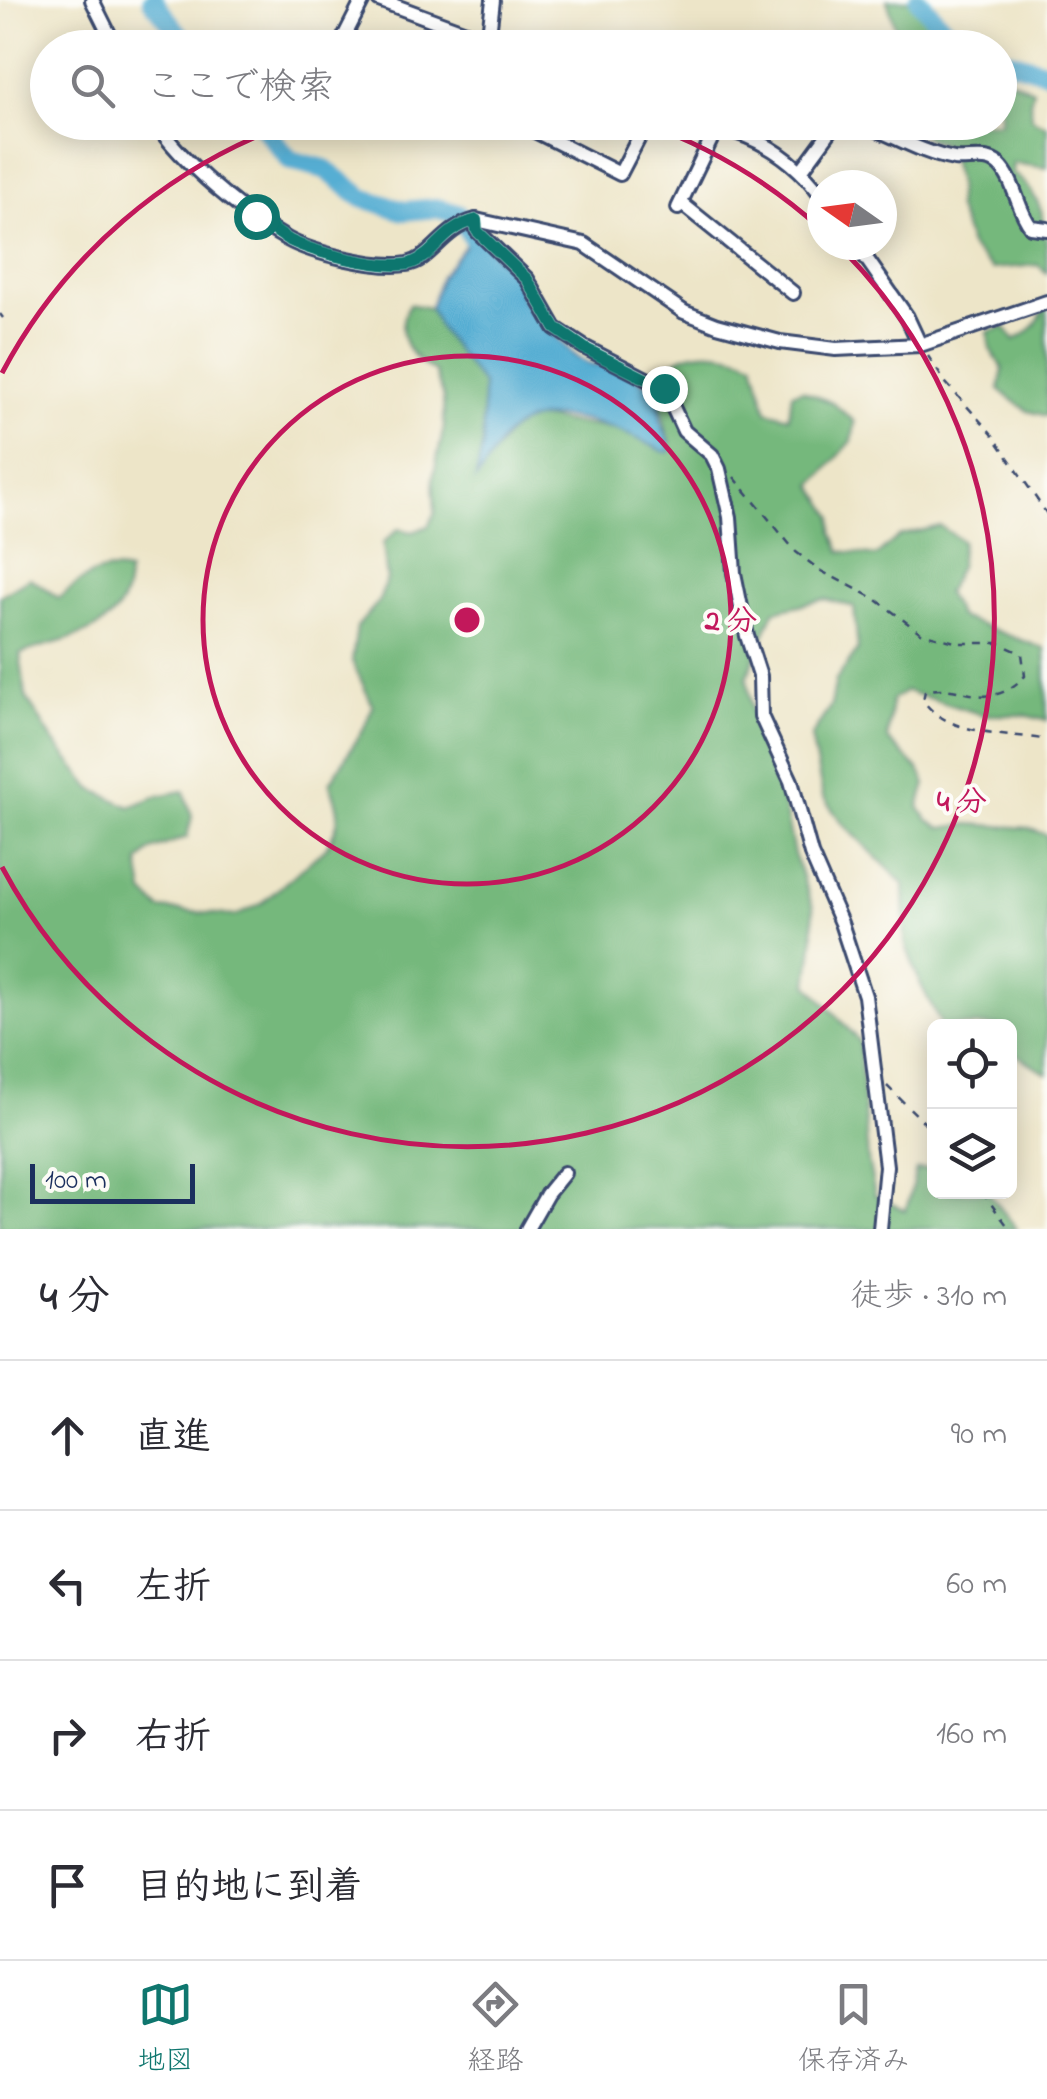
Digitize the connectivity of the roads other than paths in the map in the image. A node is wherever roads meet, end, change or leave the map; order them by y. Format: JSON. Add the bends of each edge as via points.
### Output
{"nodes":[{"id":1,"x":92,"y":0,"type":"edge"},
{"id":2,"x":364,"y":0,"type":"edge"},
{"id":3,"x":379,"y":0,"type":"edge"},
{"id":4,"x":493,"y":0,"type":"edge"},
{"id":5,"x":107,"y":30,"type":"edge"},
{"id":6,"x":348,"y":30,"type":"edge"},
{"id":7,"x":455,"y":30,"type":"edge"},
{"id":8,"x":489,"y":30,"type":"edge"},
{"id":9,"x":168,"y":140,"type":"edge"},
{"id":10,"x":553,"y":140,"type":"edge"},
{"id":11,"x":637,"y":140,"type":"edge"},
{"id":12,"x":711,"y":140,"type":"edge"},
{"id":13,"x":755,"y":140,"type":"edge"},
{"id":14,"x":824,"y":140,"type":"edge"},
{"id":15,"x":902,"y":140,"type":"edge"},
{"id":16,"x":801,"y":171,"type":"junction"},
{"id":17,"x":807,"y":178,"type":"edge"},
{"id":18,"x":476,"y":220,"type":"junction"},
{"id":19,"x":1047,"y":229,"type":"edge"},
{"id":20,"x":868,"y":260,"type":"edge"},
{"id":21,"x":793,"y":293,"type":"dead end"},
{"id":22,"x":1047,"y":302,"type":"edge"},
{"id":23,"x":920,"y":345,"type":"junction"},
{"id":24,"x":564,"y":1172,"type":"dead end"},
{"id":25,"x":528,"y":1229,"type":"edge"},
{"id":26,"x":880,"y":1229,"type":"edge"}],
"edges":[{"from":1,"to":5,"type":"street"},
{"from":2,"to":6,"type":"street"},
{"from":3,"to":7,"type":"street"},
{"from":4,"to":8,"type":"street"},
{"from":9,"to":18,"type":"street","via":[[208,180],[305,247],[410,264],[459,224]]},
{"from":10,"to":11,"type":"street","via":[[620,174]]},
{"from":12,"to":21,"type":"street","via":[[679,206]]},
{"from":13,"to":16,"type":"street"},
{"from":14,"to":16,"type":"street"},
{"from":15,"to":19,"type":"street","via":[[957,160],[991,160],[1002,167],[1024,218]]},
{"from":16,"to":17,"type":"street"},
{"from":18,"to":23,"type":"street","via":[[584,244],[684,312],[748,334],[836,349]]},
{"from":18,"to":26,"type":"street","via":[[477,231],[527,279],[555,328],[664,388],[684,431],[719,469],[734,573],[760,676],[760,716],[791,781],[865,996],[886,1166]]},
{"from":20,"to":23,"type":"street"},
{"from":22,"to":23,"type":"street"},
{"from":24,"to":25,"type":"street"}]}
